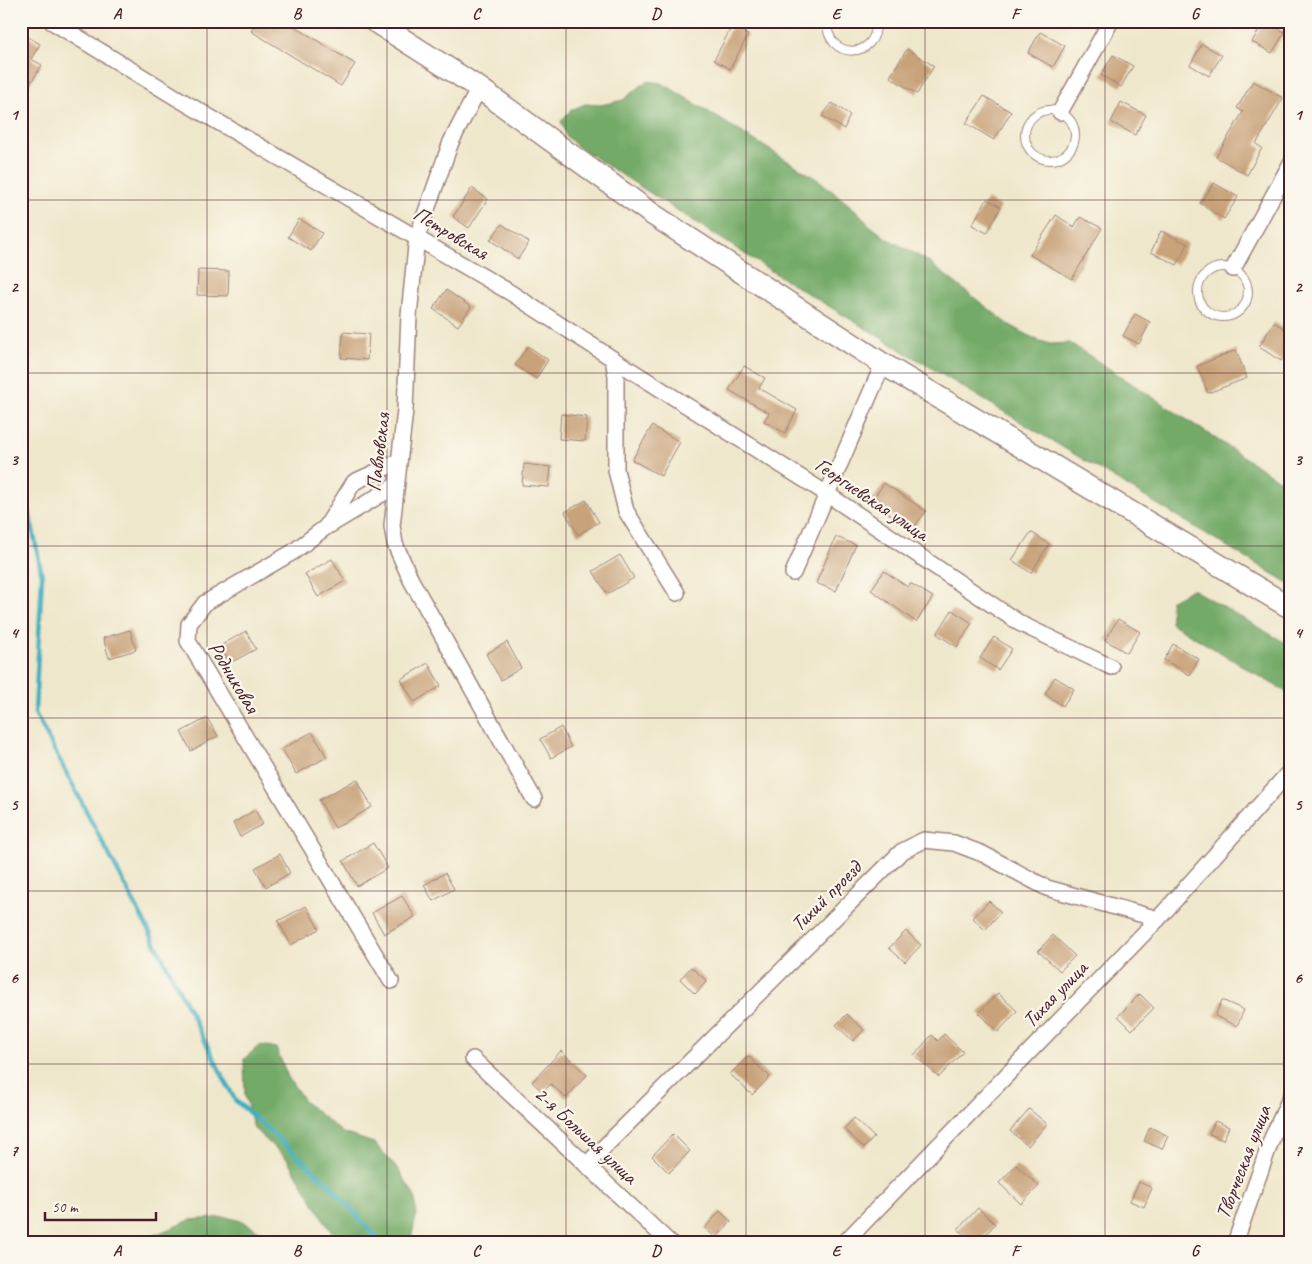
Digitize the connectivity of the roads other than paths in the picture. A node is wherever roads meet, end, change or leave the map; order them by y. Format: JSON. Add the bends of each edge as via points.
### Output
{"nodes":[{"id":1,"x":50,"y":21,"type":"edge"},
{"id":2,"x":374,"y":21,"type":"edge"},
{"id":3,"x":827,"y":21,"type":"edge"},
{"id":4,"x":876,"y":21,"type":"edge"},
{"id":5,"x":1111,"y":21,"type":"edge"},
{"id":6,"x":478,"y":88,"type":"junction"},
{"id":7,"x":1060,"y":112,"type":"junction"},
{"id":8,"x":1291,"y":163,"type":"edge"},
{"id":9,"x":417,"y":237,"type":"junction"},
{"id":10,"x":1233,"y":268,"type":"junction"},
{"id":11,"x":613,"y":359,"type":"junction"},
{"id":12,"x":883,"y":364,"type":"junction"},
{"id":13,"x":398,"y":462,"type":"junction"},
{"id":14,"x":395,"y":486,"type":"junction"},
{"id":15,"x":827,"y":494,"type":"junction"},
{"id":16,"x":326,"y":527,"type":"junction"},
{"id":17,"x":793,"y":573,"type":"dead end"},
{"id":18,"x":677,"y":593,"type":"dead end"},
{"id":19,"x":1291,"y":608,"type":"edge"},
{"id":20,"x":1111,"y":667,"type":"dead end"},
{"id":21,"x":1291,"y":770,"type":"edge"},
{"id":22,"x":534,"y":799,"type":"dead end"},
{"id":23,"x":1158,"y":919,"type":"junction"},
{"id":24,"x":391,"y":982,"type":"dead end"},
{"id":25,"x":473,"y":1059,"type":"dead end"},
{"id":26,"x":1291,"y":1096,"type":"edge"},
{"id":27,"x":586,"y":1165,"type":"junction"},
{"id":28,"x":670,"y":1243,"type":"edge"},
{"id":29,"x":844,"y":1243,"type":"edge"},
{"id":30,"x":1235,"y":1243,"type":"edge"}],
"edges":[{"from":1,"to":9,"type":"street","name":"Петровская"},
{"from":2,"to":6,"type":"street"},
{"from":3,"to":4,"type":"lane","via":[[830,38],[835,45],[858,51],[875,36]]},
{"from":5,"to":7,"type":"street"},
{"from":6,"to":9,"type":"street","name":"Павловская","via":[[450,142]]},
{"from":6,"to":12,"type":"street","via":[[652,214]]},
{"from":7,"to":7,"type":"lane","via":[[1067,117],[1075,132],[1071,149],[1057,159],[1040,158],[1028,148],[1027,126],[1037,114],[1052,110]]},
{"from":8,"to":10,"type":"street"},
{"from":9,"to":11,"type":"street","name":"Петровская"},
{"from":9,"to":13,"type":"street","name":"Павловская","via":[[409,315],[405,410]]},
{"from":10,"to":10,"type":"lane","via":[[1245,280],[1248,297],[1238,312],[1230,316],[1214,315],[1199,297],[1200,282],[1210,270]]},
{"from":11,"to":15,"type":"street","name":"Георгиевская улица"},
{"from":11,"to":18,"type":"street","via":[[616,376],[616,470],[626,511]]},
{"from":12,"to":15,"type":"street"},
{"from":12,"to":19,"type":"street"},
{"from":13,"to":14,"type":"street","name":"Павловская"},
{"from":13,"to":16,"type":"street","name":"Родниковая","via":[[354,482]]},
{"from":14,"to":16,"type":"street"},
{"from":14,"to":22,"type":"street","name":"Павловская","via":[[392,526],[395,544],[411,580]]},
{"from":15,"to":17,"type":"street"},
{"from":15,"to":20,"type":"street","name":"Георгиевская улица","via":[[1021,624]]},
{"from":16,"to":24,"type":"street","name":"Родниковая","via":[[293,552],[205,603],[189,624],[188,641]]},
{"from":21,"to":23,"type":"street","name":"Тихая улица"},
{"from":23,"to":27,"type":"street","name":"Тихий проезд","via":[[1047,888],[983,854],[954,843],[924,840],[900,852]]},
{"from":23,"to":29,"type":"street","name":"Тихая улица"},
{"from":25,"to":27,"type":"street","name":"2-я Большая улица"},
{"from":26,"to":30,"type":"street","name":"Творческая улица","via":[[1272,1138]]},
{"from":27,"to":28,"type":"street","name":"2-я Большая улица"}]}
